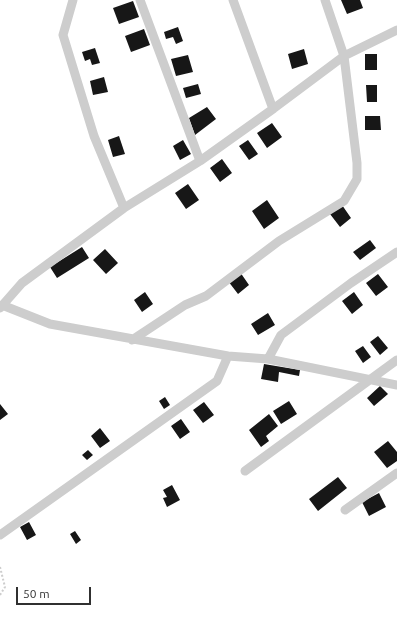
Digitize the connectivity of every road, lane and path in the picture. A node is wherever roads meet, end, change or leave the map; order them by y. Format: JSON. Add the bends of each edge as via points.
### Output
{"nodes":[{"id":1,"x":73,"y":0,"type":"edge"},
{"id":2,"x":140,"y":0,"type":"edge"},
{"id":3,"x":233,"y":0,"type":"edge"},
{"id":4,"x":325,"y":0,"type":"edge"},
{"id":5,"x":397,"y":30,"type":"edge"},
{"id":6,"x":344,"y":56,"type":"junction"},
{"id":7,"x":273,"y":109,"type":"junction"},
{"id":8,"x":200,"y":161,"type":"junction"},
{"id":9,"x":124,"y":208,"type":"junction"},
{"id":10,"x":397,"y":252,"type":"edge"},
{"id":11,"x":1,"y":306,"type":"edge"},
{"id":12,"x":132,"y":340,"type":"junction"},
{"id":13,"x":228,"y":356,"type":"junction"},
{"id":14,"x":268,"y":359,"type":"junction"},
{"id":15,"x":397,"y":360,"type":"edge"},
{"id":16,"x":370,"y":380,"type":"junction"},
{"id":17,"x":397,"y":384,"type":"edge"},
{"id":18,"x":245,"y":470,"type":"dead end"},
{"id":19,"x":397,"y":474,"type":"edge"},
{"id":20,"x":345,"y":510,"type":"dead end"},
{"id":21,"x":0,"y":535,"type":"edge"},
{"id":22,"x":0,"y":567,"type":"edge"},
{"id":23,"x":0,"y":595,"type":"edge"}],
"edges":[{"from":1,"to":9,"type":"street","via":[[63,35],[94,136]]},
{"from":2,"to":8,"type":"street"},
{"from":3,"to":7,"type":"street"},
{"from":4,"to":6,"type":"street"},
{"from":5,"to":6,"type":"street"},
{"from":6,"to":7,"type":"street"},
{"from":6,"to":12,"type":"street","via":[[358,163],[357,179],[344,201],[279,241],[206,296],[185,305]]},
{"from":7,"to":8,"type":"street"},
{"from":8,"to":9,"type":"street"},
{"from":9,"to":11,"type":"street","via":[[22,283]]},
{"from":10,"to":14,"type":"street","via":[[281,335]]},
{"from":11,"to":12,"type":"street","via":[[50,324]]},
{"from":12,"to":13,"type":"street"},
{"from":13,"to":14,"type":"street"},
{"from":13,"to":21,"type":"street","via":[[217,381]]},
{"from":14,"to":16,"type":"street"},
{"from":15,"to":16,"type":"street"},
{"from":16,"to":17,"type":"street"},
{"from":16,"to":18,"type":"street"},
{"from":19,"to":20,"type":"street"},
{"from":22,"to":23,"type":"path","via":[[5,587]]}]}
